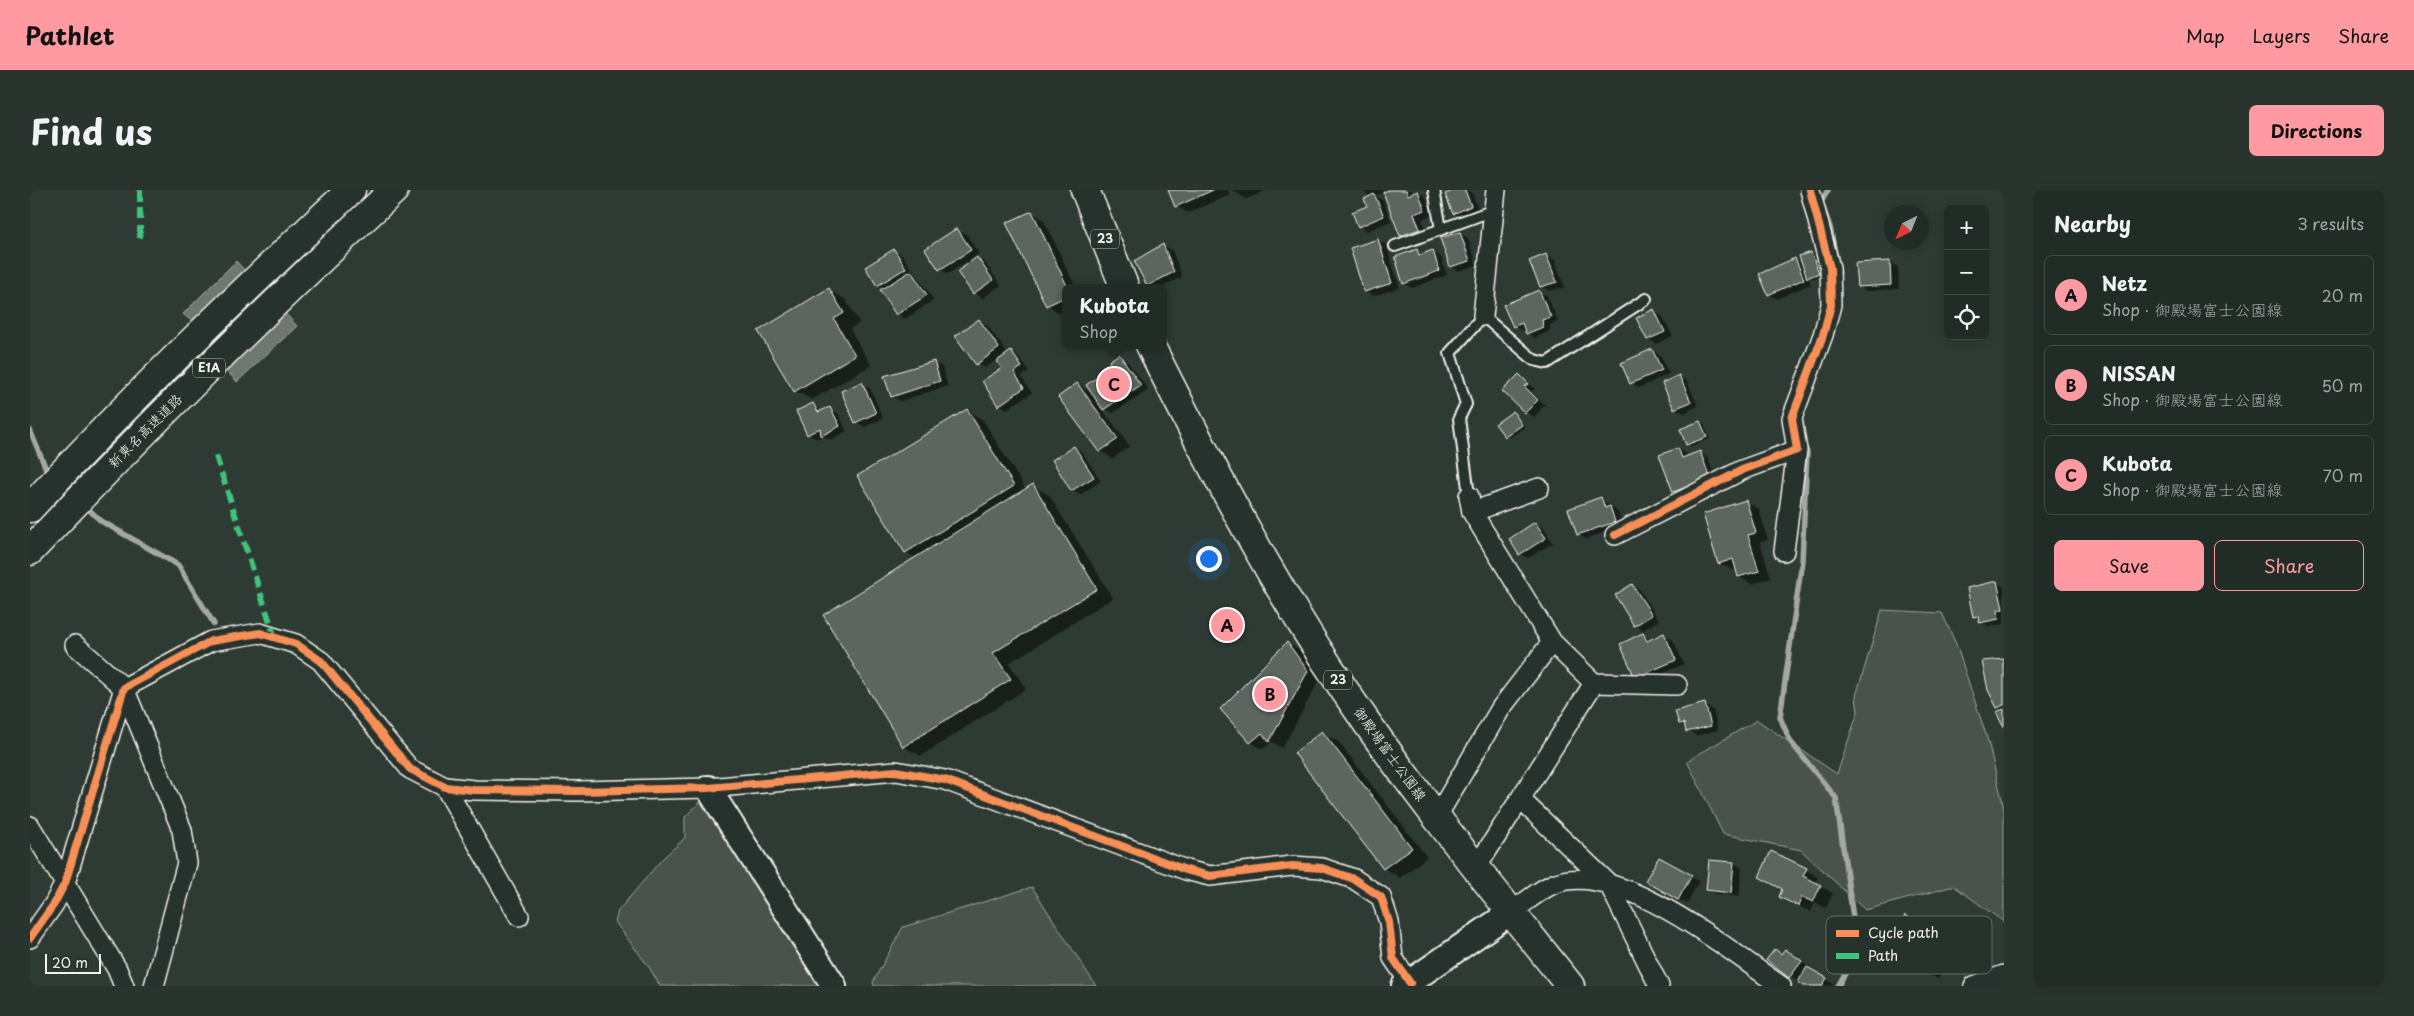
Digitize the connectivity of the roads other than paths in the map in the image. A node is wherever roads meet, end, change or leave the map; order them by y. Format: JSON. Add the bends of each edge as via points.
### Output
{"nodes":[{"id":1,"x":351,"y":190,"type":"edge"},
{"id":2,"x":394,"y":190,"type":"edge"},
{"id":3,"x":1085,"y":190,"type":"edge"},
{"id":4,"x":1434,"y":190,"type":"edge"},
{"id":5,"x":1496,"y":190,"type":"edge"},
{"id":6,"x":1810,"y":190,"type":"edge"},
{"id":7,"x":1494,"y":210,"type":"junction"},
{"id":8,"x":1441,"y":229,"type":"junction"},
{"id":9,"x":1395,"y":246,"type":"dead end"},
{"id":10,"x":1123,"y":284,"type":"edge"},
{"id":11,"x":1646,"y":299,"type":"dead end"},
{"id":12,"x":1483,"y":316,"type":"junction"},
{"id":13,"x":1152,"y":349,"type":"edge"},
{"id":14,"x":1797,"y":450,"type":"junction"},
{"id":15,"x":1539,"y":488,"type":"dead end"},
{"id":16,"x":1471,"y":504,"type":"junction"},
{"id":17,"x":30,"y":508,"type":"edge"},
{"id":18,"x":1615,"y":535,"type":"dead end"},
{"id":19,"x":30,"y":551,"type":"edge"},
{"id":20,"x":1784,"y":551,"type":"dead end"},
{"id":21,"x":1552,"y":642,"type":"junction"},
{"id":22,"x":75,"y":645,"type":"dead end"},
{"id":23,"x":1594,"y":683,"type":"junction"},
{"id":24,"x":1677,"y":685,"type":"dead end"},
{"id":25,"x":124,"y":688,"type":"junction"},
{"id":26,"x":445,"y":787,"type":"junction"},
{"id":27,"x":708,"y":788,"type":"junction"},
{"id":28,"x":1520,"y":799,"type":"junction"},
{"id":29,"x":1436,"y":818,"type":"junction"},
{"id":30,"x":30,"y":826,"type":"edge"},
{"id":31,"x":1476,"y":868,"type":"junction"},
{"id":32,"x":65,"y":883,"type":"junction"},
{"id":33,"x":1609,"y":884,"type":"junction"},
{"id":34,"x":1511,"y":912,"type":"junction"},
{"id":35,"x":519,"y":916,"type":"dead end"},
{"id":36,"x":30,"y":938,"type":"edge"},
{"id":37,"x":2004,"y":975,"type":"edge"},
{"id":38,"x":1407,"y":984,"type":"edge"},
{"id":39,"x":124,"y":986,"type":"edge"},
{"id":40,"x":154,"y":986,"type":"edge"},
{"id":41,"x":834,"y":986,"type":"edge"},
{"id":42,"x":1570,"y":986,"type":"edge"},
{"id":43,"x":1659,"y":986,"type":"edge"},
{"id":44,"x":1782,"y":986,"type":"edge"},
{"id":45,"x":1974,"y":986,"type":"edge"}],
"edges":[{"from":1,"to":17,"type":"main road","number":"E1A","via":[[98,434]]},
{"from":2,"to":19,"type":"main road","name":"新東名高速道路","number":"E1A","via":[[131,444]]},
{"from":3,"to":10,"type":"main road","number":"23"},
{"from":4,"to":8,"type":"lane"},
{"from":5,"to":7,"type":"street"},
{"from":6,"to":14,"type":"street","via":[[1830,268],[1831,305],[1792,418]]},
{"from":7,"to":8,"type":"lane"},
{"from":7,"to":12,"type":"street"},
{"from":8,"to":9,"type":"lane"},
{"from":11,"to":12,"type":"lane","via":[[1547,363],[1534,360]]},
{"from":12,"to":16,"type":"lane","via":[[1450,353],[1466,404],[1460,418]]},
{"from":13,"to":29,"type":"main road","name":"御殿場富士公園線","number":"23","via":[[1206,458],[1262,558],[1367,723]]},
{"from":14,"to":18,"type":"street","via":[[1742,470]]},
{"from":14,"to":20,"type":"street"},
{"from":15,"to":16,"type":"street"},
{"from":16,"to":21,"type":"street"},
{"from":21,"to":23,"type":"street"},
{"from":21,"to":29,"type":"street","via":[[1501,708]]},
{"from":22,"to":25,"type":"street"},
{"from":23,"to":24,"type":"street"},
{"from":23,"to":28,"type":"street"},
{"from":25,"to":26,"type":"street","via":[[211,641],[260,633],[296,644],[321,661],[410,769]]},
{"from":25,"to":32,"type":"street"},
{"from":25,"to":40,"type":"street","via":[[182,830],[187,863]]},
{"from":26,"to":27,"type":"street","via":[[570,791]]},
{"from":26,"to":35,"type":"street"},
{"from":27,"to":38,"type":"street","via":[[896,771],[944,780],[1186,870],[1210,876],[1292,866],[1322,868],[1354,879],[1381,897],[1389,922],[1393,958]]},
{"from":27,"to":41,"type":"street"},
{"from":28,"to":31,"type":"street"},
{"from":28,"to":33,"type":"street"},
{"from":29,"to":31,"type":"main road","name":"御殿場富士公園線","number":"23"},
{"from":30,"to":32,"type":"street"},
{"from":31,"to":34,"type":"main road","name":"御殿場富士公園線","number":"23"},
{"from":32,"to":36,"type":"street"},
{"from":32,"to":39,"type":"street"},
{"from":33,"to":34,"type":"street","via":[[1586,878],[1556,883]]},
{"from":33,"to":43,"type":"street"},
{"from":33,"to":44,"type":"street","via":[[1638,894],[1668,910]]},
{"from":34,"to":38,"type":"street"},
{"from":34,"to":42,"type":"main road","name":"御殿場富士公園線","number":"23"},
{"from":37,"to":45,"type":"street"}]}
